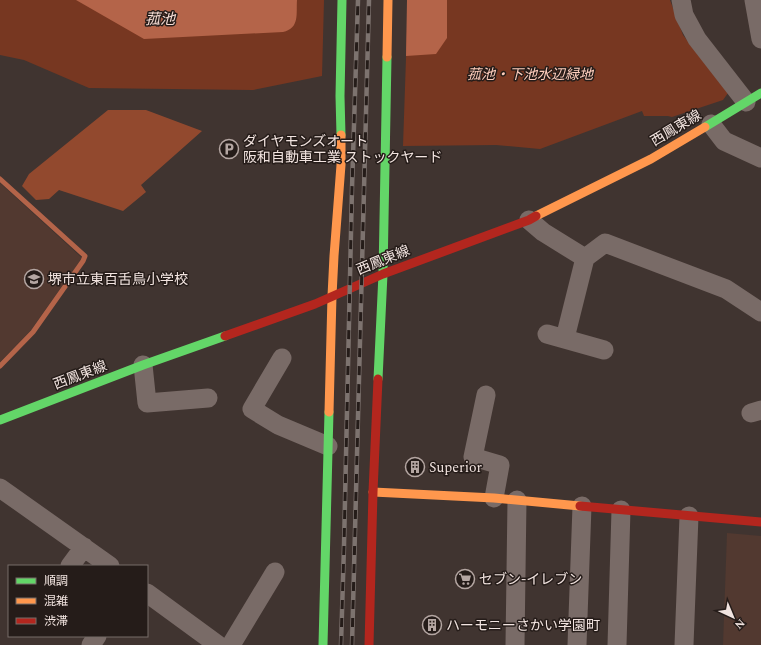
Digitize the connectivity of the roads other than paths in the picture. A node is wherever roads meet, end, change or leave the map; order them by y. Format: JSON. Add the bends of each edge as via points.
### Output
{"nodes":[{"id":1,"x":342,"y":0,"type":"edge"},
{"id":2,"x":388,"y":0,"type":"edge"},
{"id":3,"x":681,"y":0,"type":"edge"},
{"id":4,"x":754,"y":0,"type":"edge"},
{"id":5,"x":761,"y":39,"type":"edge"},
{"id":6,"x":754,"y":98,"type":"edge"},
{"id":7,"x":710,"y":124,"type":"junction"},
{"id":8,"x":761,"y":158,"type":"edge"},
{"id":9,"x":529,"y":220,"type":"junction"},
{"id":10,"x":585,"y":258,"type":"junction"},
{"id":11,"x":382,"y":274,"type":"junction"},
{"id":12,"x":332,"y":296,"type":"junction"},
{"id":13,"x":761,"y":312,"type":"edge"},
{"id":14,"x":604,"y":350,"type":"dead end"},
{"id":15,"x":282,"y":358,"type":"dead end"},
{"id":16,"x":143,"y":365,"type":"junction"},
{"id":17,"x":486,"y":394,"type":"dead end"},
{"id":18,"x":208,"y":398,"type":"dead end"},
{"id":19,"x":0,"y":420,"type":"edge"},
{"id":20,"x":328,"y":446,"type":"junction"},
{"id":21,"x":0,"y":488,"type":"edge"},
{"id":22,"x":373,"y":492,"type":"junction"},
{"id":23,"x":494,"y":498,"type":"junction"},
{"id":24,"x":517,"y":500,"type":"junction"},
{"id":25,"x":582,"y":506,"type":"junction"},
{"id":26,"x":621,"y":510,"type":"junction"},
{"id":27,"x":689,"y":516,"type":"junction"},
{"id":28,"x":761,"y":522,"type":"edge"},
{"id":29,"x":84,"y":547,"type":"junction"},
{"id":30,"x":71,"y":565,"type":"edge"},
{"id":31,"x":109,"y":565,"type":"edge"},
{"id":32,"x":275,"y":572,"type":"dead end"},
{"id":33,"x":148,"y":594,"type":"edge"},
{"id":34,"x":218,"y":645,"type":"edge"},
{"id":35,"x":231,"y":645,"type":"edge"},
{"id":36,"x":323,"y":645,"type":"edge"},
{"id":37,"x":369,"y":645,"type":"edge"},
{"id":38,"x":515,"y":645,"type":"edge"},
{"id":39,"x":577,"y":645,"type":"edge"},
{"id":40,"x":617,"y":645,"type":"edge"},
{"id":41,"x":684,"y":645,"type":"edge"}],
"edges":[{"from":1,"to":12,"type":"street","via":[[341,165]]},
{"from":2,"to":11,"type":"street"},
{"from":3,"to":6,"type":"street","via":[[684,14],[697,39]]},
{"from":4,"to":5,"type":"street"},
{"from":6,"to":7,"type":"street","name":"西鳳東線"},
{"from":7,"to":8,"type":"street","via":[[724,141]]},
{"from":7,"to":9,"type":"street","name":"西鳳東線","via":[[651,159]]},
{"from":9,"to":10,"type":"street","via":[[543,232]]},
{"from":9,"to":11,"type":"street","name":"西鳳東線"},
{"from":10,"to":13,"type":"street","via":[[605,243],[726,289]]},
{"from":10,"to":14,"type":"street","via":[[556,336]]},
{"from":11,"to":12,"type":"street","name":"西鳳東線"},
{"from":11,"to":22,"type":"street"},
{"from":12,"to":16,"type":"street","name":"西鳳東線"},
{"from":12,"to":20,"type":"street"},
{"from":15,"to":20,"type":"street","via":[[252,409],[278,425]]},
{"from":16,"to":18,"type":"street","via":[[147,403]]},
{"from":16,"to":19,"type":"street","name":"西鳳東線"},
{"from":17,"to":23,"type":"street","via":[[472,457],[500,465]]},
{"from":20,"to":36,"type":"street"},
{"from":21,"to":29,"type":"street"},
{"from":22,"to":23,"type":"street"},
{"from":22,"to":37,"type":"street"},
{"from":23,"to":24,"type":"street"},
{"from":24,"to":25,"type":"street"},
{"from":24,"to":38,"type":"street"},
{"from":25,"to":26,"type":"street"},
{"from":25,"to":39,"type":"street"},
{"from":26,"to":27,"type":"street"},
{"from":26,"to":40,"type":"street"},
{"from":27,"to":28,"type":"street"},
{"from":27,"to":41,"type":"street"},
{"from":29,"to":30,"type":"street"},
{"from":29,"to":31,"type":"street"},
{"from":32,"to":35,"type":"street"},
{"from":33,"to":34,"type":"street"}]}
